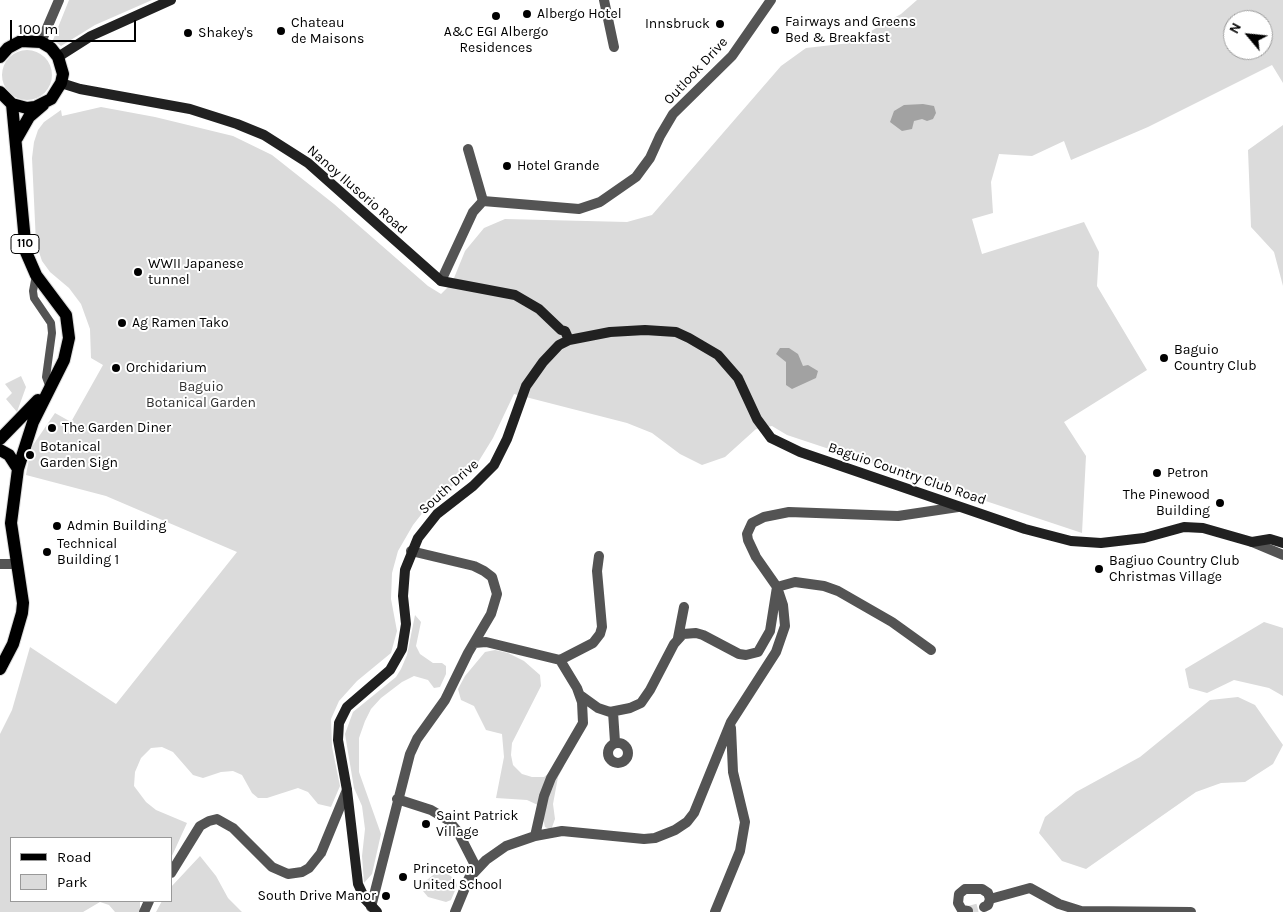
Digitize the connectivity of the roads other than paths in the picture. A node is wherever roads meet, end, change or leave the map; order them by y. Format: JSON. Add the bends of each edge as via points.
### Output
{"nodes":[{"id":1,"x":59,"y":0,"type":"edge"},
{"id":2,"x":170,"y":0,"type":"edge"},
{"id":3,"x":604,"y":0,"type":"edge"},
{"id":4,"x":771,"y":0,"type":"edge"},
{"id":5,"x":40,"y":42,"type":"junction"},
{"id":6,"x":614,"y":47,"type":"dead end"},
{"id":7,"x":0,"y":57,"type":"edge"},
{"id":8,"x":58,"y":57,"type":"junction"},
{"id":9,"x":61,"y":83,"type":"junction"},
{"id":10,"x":0,"y":92,"type":"edge"},
{"id":11,"x":12,"y":104,"type":"junction"},
{"id":12,"x":43,"y":105,"type":"junction"},
{"id":13,"x":17,"y":138,"type":"junction"},
{"id":14,"x":468,"y":149,"type":"dead end"},
{"id":15,"x":483,"y":202,"type":"junction"},
{"id":16,"x":441,"y":281,"type":"junction"},
{"id":17,"x":565,"y":342,"type":"junction"},
{"id":18,"x":49,"y":390,"type":"junction"},
{"id":19,"x":0,"y":439,"type":"edge"},
{"id":20,"x":0,"y":450,"type":"edge"},
{"id":21,"x":18,"y":469,"type":"junction"},
{"id":22,"x":946,"y":506,"type":"junction"},
{"id":23,"x":1252,"y":542,"type":"junction"},
{"id":24,"x":1283,"y":543,"type":"edge"},
{"id":25,"x":412,"y":551,"type":"junction"},
{"id":26,"x":1283,"y":555,"type":"edge"},
{"id":27,"x":599,"y":556,"type":"dead end"},
{"id":28,"x":0,"y":564,"type":"edge"},
{"id":29,"x":16,"y":564,"type":"junction"},
{"id":30,"x":777,"y":587,"type":"junction"},
{"id":31,"x":684,"y":607,"type":"dead end"},
{"id":32,"x":678,"y":638,"type":"junction"},
{"id":33,"x":480,"y":640,"type":"junction"},
{"id":34,"x":931,"y":650,"type":"dead end"},
{"id":35,"x":560,"y":660,"type":"junction"},
{"id":36,"x":0,"y":669,"type":"edge"},
{"id":37,"x":580,"y":695,"type":"junction"},
{"id":38,"x":608,"y":711,"type":"junction"},
{"id":39,"x":584,"y":716,"type":"junction"},
{"id":40,"x":731,"y":722,"type":"junction"},
{"id":41,"x":615,"y":742,"type":"dead end"},
{"id":42,"x":347,"y":790,"type":"junction"},
{"id":43,"x":397,"y":799,"type":"junction"},
{"id":44,"x":535,"y":836,"type":"junction"},
{"id":45,"x":477,"y":869,"type":"junction"},
{"id":46,"x":172,"y":871,"type":"edge"},
{"id":47,"x":990,"y":899,"type":"junction"},
{"id":48,"x":984,"y":907,"type":"dead end"},
{"id":49,"x":374,"y":910,"type":"edge"},
{"id":50,"x":968,"y":911,"type":"dead end"},
{"id":51,"x":455,"y":912,"type":"edge"},
{"id":52,"x":715,"y":912,"type":"edge"},
{"id":53,"x":1191,"y":912,"type":"edge"}],
"edges":[{"from":1,"to":5,"type":"street"},
{"from":2,"to":8,"type":"main road","via":[[98,32]]},
{"from":3,"to":6,"type":"street"},
{"from":4,"to":15,"type":"street","name":"Outlook Drive","via":[[732,56],[673,114],[644,168],[612,195],[578,209]]},
{"from":5,"to":7,"type":"main road","via":[[21,41]]},
{"from":5,"to":8,"type":"main road"},
{"from":8,"to":9,"type":"main road","via":[[62,65]]},
{"from":9,"to":12,"type":"main road"},
{"from":9,"to":16,"type":"main road","name":"Nanoy Ilusorio Road","via":[[190,109],[264,135],[308,163]]},
{"from":10,"to":11,"type":"main road"},
{"from":11,"to":12,"type":"main road","via":[[27,108]]},
{"from":11,"to":13,"type":"main road","number":"110"},
{"from":12,"to":13,"type":"main road","via":[[29,117]]},
{"from":13,"to":18,"type":"main road","number":"110","via":[[23,232],[30,264],[66,315],[69,327],[68,350]]},
{"from":14,"to":15,"type":"street"},
{"from":15,"to":16,"type":"street","via":[[473,212]]},
{"from":16,"to":17,"type":"main road","via":[[515,295],[539,309],[561,330]]},
{"from":17,"to":22,"type":"main road","name":"Baguio Country Club Road","via":[[610,332],[676,332],[718,355],[738,378],[757,418],[771,438],[800,452]]},
{"from":17,"to":25,"type":"main road","name":"South Drive","via":[[543,362],[526,386],[494,465],[437,514]]},
{"from":18,"to":19,"type":"main road"},
{"from":18,"to":21,"type":"main road","number":"110","via":[[32,422]]},
{"from":20,"to":21,"type":"main road","via":[[9,455]]},
{"from":21,"to":29,"type":"main road","number":"110","via":[[10,523]]},
{"from":22,"to":23,"type":"main road","name":"Baguio Country Club Road","via":[[1071,541],[1121,541],[1184,527],[1221,531]]},
{"from":22,"to":30,"type":"street","via":[[898,516],[789,512],[757,520],[749,528],[748,540]]},
{"from":23,"to":24,"type":"main road","via":[[1270,539]]},
{"from":23,"to":26,"type":"street","name":"Baguio Country Club Road"},
{"from":25,"to":33,"type":"street","via":[[474,566],[492,577],[496,585],[496,604]]},
{"from":25,"to":42,"type":"main road","name":"South Drive","via":[[403,584],[406,624],[402,648],[390,670],[347,707],[339,723],[338,740]]},
{"from":27,"to":35,"type":"street","via":[[600,634],[593,643]]},
{"from":28,"to":29,"type":"street"},
{"from":29,"to":36,"type":"main road","number":"110","via":[[22,613],[13,644]]},
{"from":30,"to":32,"type":"street","via":[[770,631],[758,652],[739,654],[696,633],[683,634]]},
{"from":30,"to":34,"type":"street","via":[[795,582],[838,591],[892,622]]},
{"from":30,"to":40,"type":"street","via":[[785,615],[782,638]]},
{"from":31,"to":32,"type":"street"},
{"from":32,"to":38,"type":"street","via":[[646,698],[630,708]]},
{"from":33,"to":35,"type":"street"},
{"from":33,"to":43,"type":"street","via":[[445,700],[417,739]]},
{"from":35,"to":37,"type":"street"},
{"from":37,"to":38,"type":"street"},
{"from":37,"to":39,"type":"street"},
{"from":38,"to":39,"type":"street"},
{"from":38,"to":41,"type":"street"},
{"from":39,"to":44,"type":"street","via":[[580,730],[551,778]]},
{"from":40,"to":44,"type":"street","via":[[699,804],[687,822],[676,830],[644,839],[562,831]]},
{"from":40,"to":52,"type":"street","via":[[733,772],[745,822],[740,851]]},
{"from":42,"to":46,"type":"street","via":[[321,853],[302,872],[288,874],[272,867],[233,828],[217,819],[200,826]]},
{"from":42,"to":49,"type":"main road","name":"South Drive","via":[[358,884]]},
{"from":43,"to":45,"type":"street","via":[[432,810],[448,820],[463,840]]},
{"from":43,"to":49,"type":"street"},
{"from":44,"to":45,"type":"street","via":[[506,846]]},
{"from":45,"to":51,"type":"street","via":[[463,889]]},
{"from":47,"to":48,"type":"street"},
{"from":47,"to":50,"type":"street","via":[[982,889],[965,889],[959,894],[958,903],[962,910]]},
{"from":47,"to":53,"type":"street","via":[[1030,888],[1081,911]]}]}
